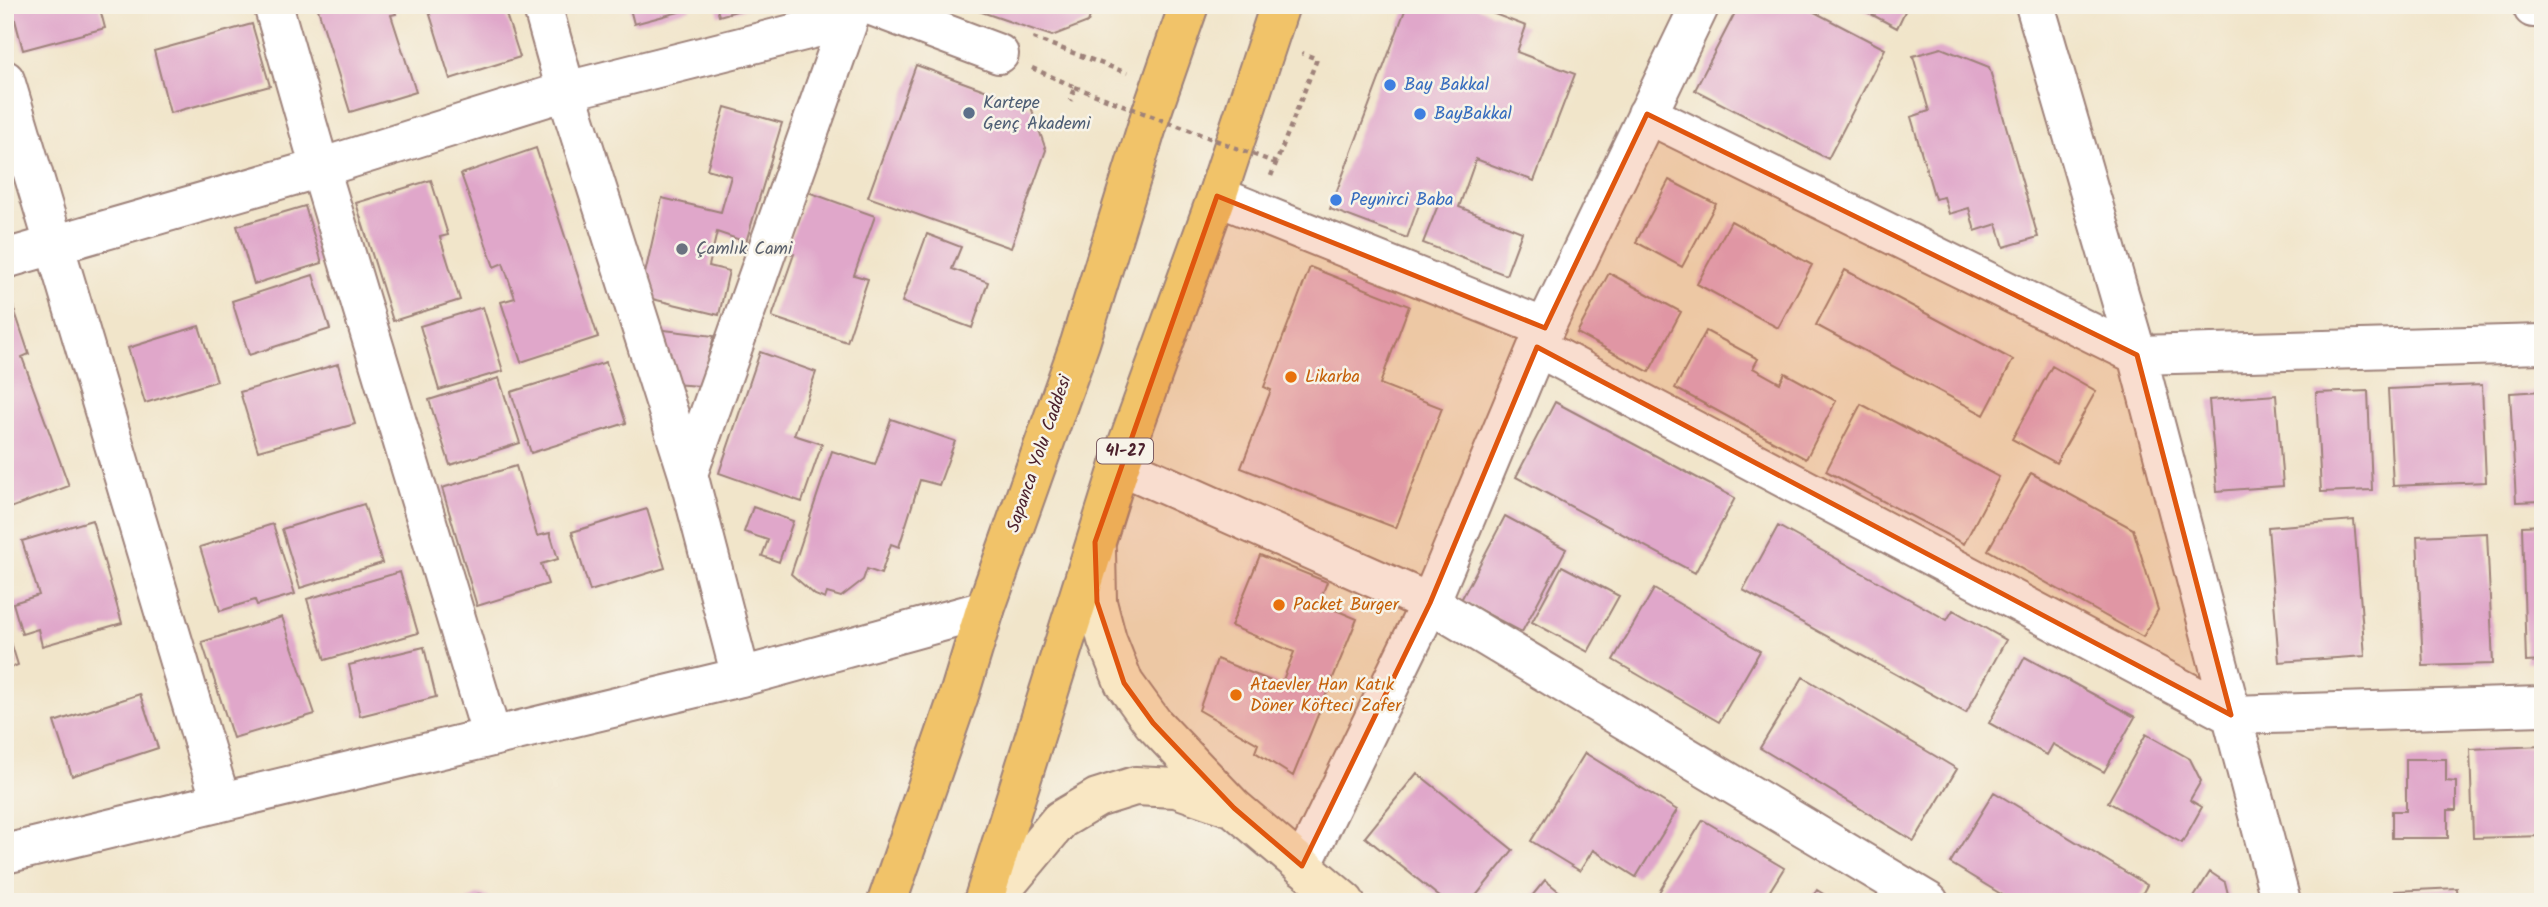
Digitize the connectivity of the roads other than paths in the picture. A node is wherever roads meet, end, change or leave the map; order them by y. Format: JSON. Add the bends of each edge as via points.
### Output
{"nodes":[{"id":1,"x":273,"y":5,"type":"edge"},
{"id":2,"x":542,"y":5,"type":"edge"},
{"id":3,"x":1189,"y":5,"type":"edge"},
{"id":4,"x":1280,"y":5,"type":"edge"},
{"id":5,"x":1700,"y":5,"type":"edge"},
{"id":6,"x":2035,"y":5,"type":"edge"},
{"id":7,"x":2533,"y":5,"type":"edge"},
{"id":8,"x":2543,"y":8,"type":"edge"},
{"id":9,"x":857,"y":10,"type":"edge"},
{"id":10,"x":999,"y":54,"type":"road end"},
{"id":11,"x":5,"y":80,"type":"edge"},
{"id":12,"x":566,"y":91,"type":"junction"},
{"id":13,"x":1647,"y":114,"type":"junction"},
{"id":14,"x":320,"y":168,"type":"junction"},
{"id":15,"x":1217,"y":196,"type":"junction"},
{"id":16,"x":53,"y":245,"type":"junction"},
{"id":17,"x":5,"y":259,"type":"edge"},
{"id":18,"x":1541,"y":338,"type":"junction"},
{"id":19,"x":2543,"y":344,"type":"edge"},
{"id":20,"x":2137,"y":355,"type":"junction"},
{"id":21,"x":1120,"y":465,"type":"junction"},
{"id":22,"x":688,"y":474,"type":"junction"},
{"id":23,"x":1095,"y":542,"type":"junction"},
{"id":24,"x":1430,"y":603,"type":"junction"},
{"id":25,"x":985,"y":610,"type":"junction"},
{"id":26,"x":741,"y":677,"type":"junction"},
{"id":27,"x":2543,"y":706,"type":"edge"},
{"id":28,"x":2231,"y":715,"type":"junction"},
{"id":29,"x":492,"y":737,"type":"junction"},
{"id":30,"x":222,"y":802,"type":"junction"},
{"id":31,"x":1234,"y":808,"type":"junction"},
{"id":32,"x":5,"y":854,"type":"edge"},
{"id":33,"x":1302,"y":866,"type":"junction"},
{"id":34,"x":887,"y":902,"type":"edge"},
{"id":35,"x":983,"y":902,"type":"edge"},
{"id":36,"x":992,"y":902,"type":"edge"},
{"id":37,"x":1345,"y":902,"type":"edge"},
{"id":38,"x":1929,"y":902,"type":"edge"},
{"id":39,"x":2281,"y":902,"type":"edge"}],
"edges":[{"from":1,"to":14,"type":"street"},
{"from":2,"to":12,"type":"street"},
{"from":3,"to":25,"type":"highway","name":"Sapanca Yolu Caddesi","via":[[1080,343]]},
{"from":4,"to":15,"type":"highway","number":"41-27"},
{"from":5,"to":13,"type":"street"},
{"from":6,"to":20,"type":"street"},
{"from":7,"to":8,"type":"street"},
{"from":9,"to":10,"type":"street"},
{"from":9,"to":12,"type":"street"},
{"from":9,"to":22,"type":"street"},
{"from":11,"to":16,"type":"street"},
{"from":12,"to":14,"type":"street"},
{"from":12,"to":22,"type":"street"},
{"from":13,"to":18,"type":"street"},
{"from":13,"to":20,"type":"street"},
{"from":14,"to":16,"type":"street"},
{"from":14,"to":29,"type":"street"},
{"from":15,"to":18,"type":"street"},
{"from":15,"to":21,"type":"highway","number":"41-27"},
{"from":16,"to":17,"type":"street"},
{"from":16,"to":30,"type":"street"},
{"from":18,"to":24,"type":"street"},
{"from":18,"to":28,"type":"street"},
{"from":19,"to":20,"type":"street"},
{"from":20,"to":28,"type":"street"},
{"from":21,"to":23,"type":"highway","number":"41-27"},
{"from":21,"to":24,"type":"street"},
{"from":22,"to":26,"type":"street"},
{"from":23,"to":31,"type":"street","via":[[1097,602],[1124,682],[1153,723]]},
{"from":23,"to":35,"type":"highway","number":"41-27"},
{"from":24,"to":33,"type":"street"},
{"from":24,"to":38,"type":"street"},
{"from":25,"to":26,"type":"street"},
{"from":25,"to":34,"type":"highway","name":"Sapanca Yolu Caddesi"},
{"from":26,"to":29,"type":"street"},
{"from":27,"to":28,"type":"street"},
{"from":28,"to":39,"type":"street"},
{"from":29,"to":30,"type":"street"},
{"from":30,"to":32,"type":"street"},
{"from":31,"to":33,"type":"street"},
{"from":31,"to":36,"type":"street","via":[[1176,788],[1135,786],[1097,798],[1060,820]]},
{"from":33,"to":37,"type":"street"}]}
